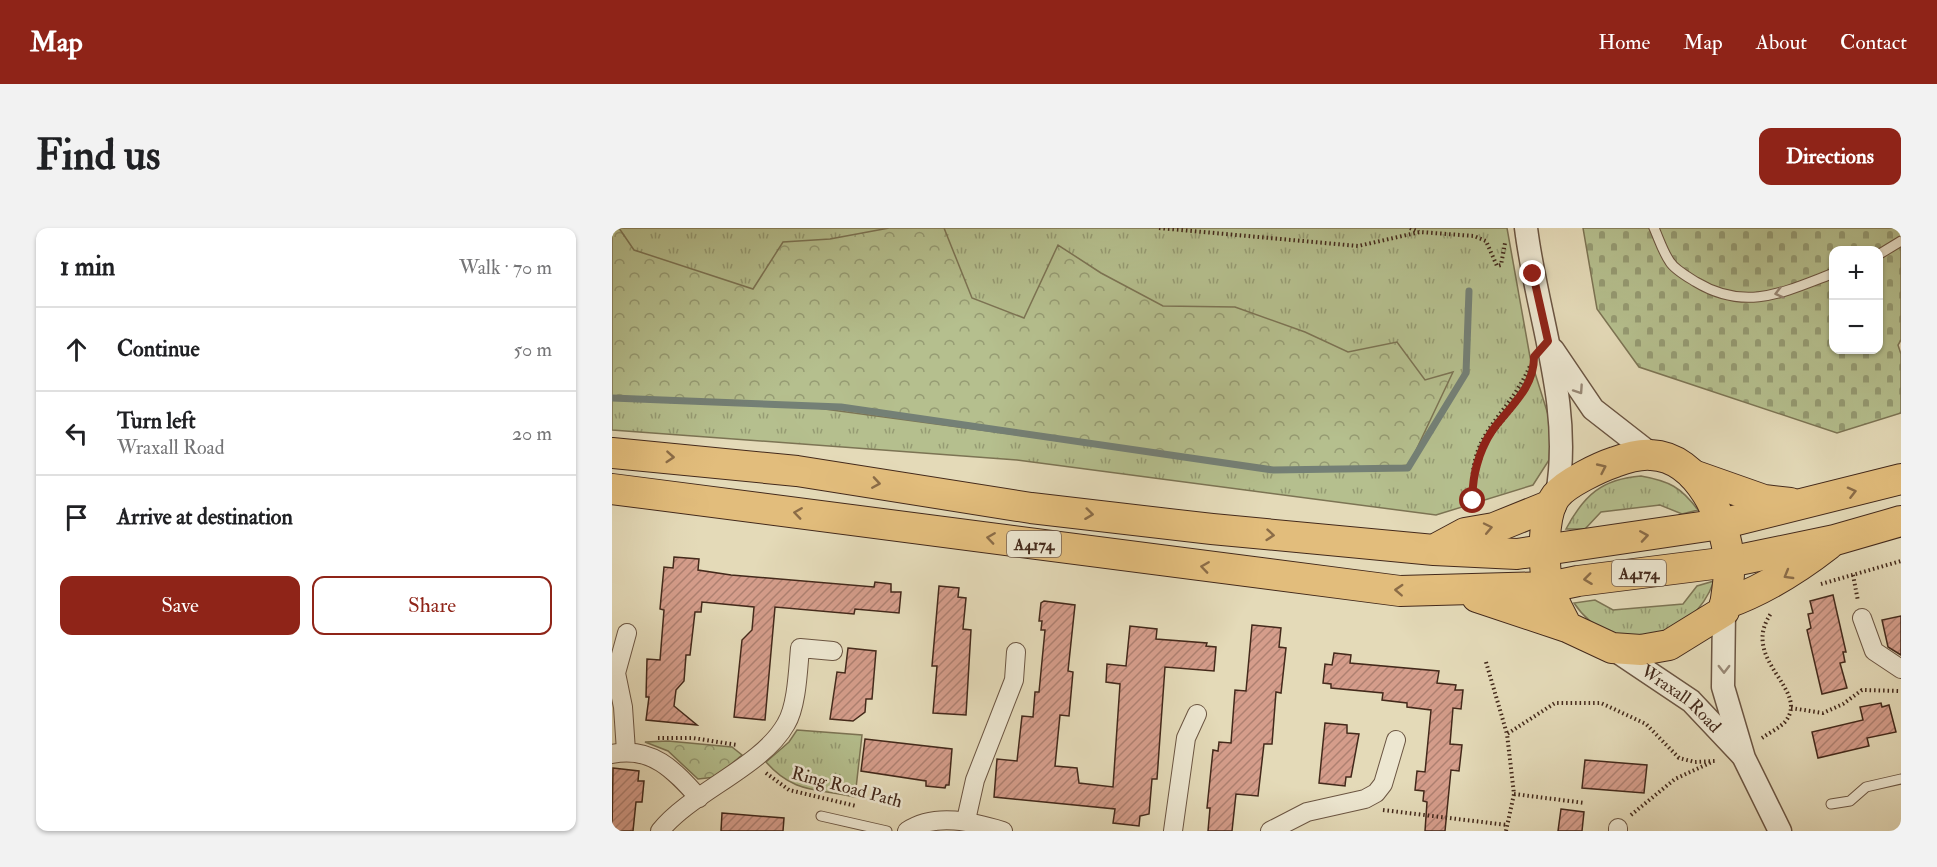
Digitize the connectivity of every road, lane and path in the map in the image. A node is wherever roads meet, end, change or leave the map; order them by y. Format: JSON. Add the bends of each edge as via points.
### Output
{"nodes":[{"id":1,"x":1159,"y":228,"type":"edge"},
{"id":2,"x":1410,"y":228,"type":"edge"},
{"id":3,"x":1654,"y":228,"type":"edge"},
{"id":4,"x":1420,"y":232,"type":"junction"},
{"id":5,"x":1527,"y":233,"type":"edge"},
{"id":6,"x":1901,"y":241,"type":"edge"},
{"id":7,"x":1883,"y":252,"type":"edge"},
{"id":8,"x":1829,"y":275,"type":"edge"},
{"id":9,"x":1541,"y":349,"type":"junction"},
{"id":10,"x":612,"y":453,"type":"edge"},
{"id":11,"x":1652,"y":455,"type":"junction"},
{"id":12,"x":1694,"y":475,"type":"junction"},
{"id":13,"x":1901,"y":479,"type":"edge"},
{"id":14,"x":612,"y":489,"type":"edge"},
{"id":15,"x":1554,"y":500,"type":"junction"},
{"id":16,"x":1473,"y":501,"type":"dead end"},
{"id":17,"x":1802,"y":505,"type":"junction"},
{"id":18,"x":1901,"y":521,"type":"edge"},
{"id":19,"x":1721,"y":524,"type":"junction"},
{"id":20,"x":1835,"y":540,"type":"junction"},
{"id":21,"x":1434,"y":550,"type":"junction"},
{"id":22,"x":1545,"y":552,"type":"junction"},
{"id":23,"x":1901,"y":561,"type":"edge"},
{"id":24,"x":1729,"y":562,"type":"junction"},
{"id":25,"x":1549,"y":587,"type":"junction"},
{"id":26,"x":1811,"y":587,"type":"dead end"},
{"id":27,"x":1457,"y":591,"type":"junction"},
{"id":28,"x":1725,"y":607,"type":"junction"},
{"id":29,"x":1774,"y":609,"type":"dead end"},
{"id":30,"x":1862,"y":618,"type":"dead end"},
{"id":31,"x":1567,"y":627,"type":"junction"},
{"id":32,"x":627,"y":633,"type":"dead end"},
{"id":33,"x":1612,"y":648,"type":"junction"},
{"id":34,"x":833,"y":651,"type":"dead end"},
{"id":35,"x":1016,"y":652,"type":"dead end"},
{"id":36,"x":1486,"y":662,"type":"dead end"},
{"id":37,"x":1901,"y":669,"type":"edge"},
{"id":38,"x":1901,"y":691,"type":"edge"},
{"id":39,"x":1791,"y":708,"type":"junction"},
{"id":40,"x":1197,"y":714,"type":"dead end"},
{"id":41,"x":1507,"y":734,"type":"junction"},
{"id":42,"x":1762,"y":738,"type":"dead end"},
{"id":43,"x":1396,"y":740,"type":"dead end"},
{"id":44,"x":619,"y":753,"type":"edge"},
{"id":45,"x":754,"y":758,"type":"junction"},
{"id":46,"x":1744,"y":758,"type":"junction"},
{"id":47,"x":1901,"y":779,"type":"edge"},
{"id":48,"x":1514,"y":794,"type":"junction"},
{"id":49,"x":699,"y":798,"type":"junction"},
{"id":50,"x":1365,"y":799,"type":"junction"},
{"id":51,"x":1585,"y":803,"type":"dead end"},
{"id":52,"x":1832,"y":804,"type":"dead end"},
{"id":53,"x":864,"y":808,"type":"dead end"},
{"id":54,"x":822,"y":816,"type":"dead end"},
{"id":55,"x":966,"y":820,"type":"junction"},
{"id":56,"x":1507,"y":828,"type":"edge"},
{"id":57,"x":1618,"y":830,"type":"edge"},
{"id":58,"x":660,"y":831,"type":"edge"},
{"id":59,"x":887,"y":831,"type":"edge"},
{"id":60,"x":907,"y":831,"type":"edge"},
{"id":61,"x":1003,"y":831,"type":"edge"},
{"id":62,"x":1173,"y":831,"type":"edge"},
{"id":63,"x":1270,"y":831,"type":"edge"},
{"id":64,"x":1780,"y":831,"type":"edge"}],
"edges":[{"from":1,"to":4,"type":"path","via":[[1358,246]]},
{"from":2,"to":4,"type":"path"},
{"from":8,"to":3,"type":"lane","one_way":true,"via":[[1778,294],[1731,297],[1710,290],[1671,263]]},
{"from":4,"to":5,"type":"path","via":[[1474,236],[1486,241],[1497,266],[1501,265],[1508,238]]},
{"from":5,"to":9,"type":"street"},
{"from":6,"to":7,"type":"lane"},
{"from":9,"to":11,"type":"street","one_way":true,"via":[[1593,409]]},
{"from":9,"to":15,"type":"street","via":[[1563,437]]},
{"from":9,"to":16,"type":"path","via":[[1521,387],[1482,438],[1472,464]]},
{"from":10,"to":21,"type":"highway","number":"A4174","one_way":true,"via":[[797,471],[1031,507],[1212,529]]},
{"from":11,"to":12,"type":"highway","via":[[1674,462]]},
{"from":15,"to":11,"type":"highway","one_way":true,"via":[[1600,467]]},
{"from":12,"to":17,"type":"highway","number":"A4174","via":[[1764,500]]},
{"from":12,"to":19,"type":"highway"},
{"from":17,"to":13,"type":"highway","number":"A4174","one_way":true},
{"from":27,"to":14,"type":"highway","number":"A4174","one_way":true,"via":[[1400,591],[1341,584]]},
{"from":21,"to":15,"type":"highway","one_way":true,"via":[[1465,533],[1494,528]]},
{"from":15,"to":22,"type":"highway","via":[[1546,528]]},
{"from":17,"to":19,"type":"highway","number":"A4174"},
{"from":18,"to":20,"type":"highway","number":"A4174"},
{"from":22,"to":19,"type":"highway","number":"A4174","one_way":true},
{"from":19,"to":24,"type":"highway"},
{"from":20,"to":24,"type":"highway","number":"A4174"},
{"from":20,"to":28,"type":"highway","number":"A4174","one_way":true,"via":[[1795,571]]},
{"from":21,"to":22,"type":"highway","number":"A4174"},
{"from":22,"to":25,"type":"highway"},
{"from":23,"to":26,"type":"path"},
{"from":24,"to":25,"type":"highway","number":"A4174","one_way":true},
{"from":24,"to":28,"type":"highway"},
{"from":25,"to":27,"type":"highway","number":"A4174"},
{"from":25,"to":31,"type":"highway"},
{"from":27,"to":31,"type":"highway","number":"A4174"},
{"from":28,"to":33,"type":"highway","via":[[1669,645],[1641,650]]},
{"from":28,"to":46,"type":"street","name":"Wraxall Road","one_way":true,"via":[[1724,687]]},
{"from":29,"to":39,"type":"path","via":[[1763,632],[1763,646],[1771,669],[1790,694]]},
{"from":30,"to":37,"type":"street","via":[[1874,651]]},
{"from":31,"to":33,"type":"highway"},
{"from":32,"to":44,"type":"street","via":[[616,673],[623,706]]},
{"from":33,"to":46,"type":"street","name":"Wraxall Road","via":[[1691,701]]},
{"from":34,"to":45,"type":"street","via":[[800,648],[795,693],[786,724]]},
{"from":35,"to":55,"type":"street","via":[[1014,680],[975,780]]},
{"from":36,"to":41,"type":"path"},
{"from":38,"to":39,"type":"path","via":[[1862,690],[1823,713]]},
{"from":39,"to":42,"type":"path","via":[[1784,722]]},
{"from":40,"to":62,"type":"street","via":[[1186,738]]},
{"from":41,"to":48,"type":"path"},
{"from":41,"to":57,"type":"path","via":[[1555,703],[1601,703],[1646,724],[1679,758],[1715,761],[1674,779],[1643,803]]},
{"from":43,"to":50,"type":"street","via":[[1383,784]]},
{"from":44,"to":45,"type":"path","name":"Ring Road Path","via":[[645,738],[693,738],[740,746]]},
{"from":44,"to":49,"type":"street","via":[[647,754],[672,768]]},
{"from":45,"to":49,"type":"street"},
{"from":45,"to":53,"type":"path","name":"Ring Road Path","via":[[789,790]]},
{"from":46,"to":64,"type":"street","name":"Wraxall Road"},
{"from":47,"to":52,"type":"lane","via":[[1866,787],[1850,801]]},
{"from":48,"to":51,"type":"path"},
{"from":48,"to":56,"type":"path"},
{"from":49,"to":58,"type":"street"},
{"from":50,"to":56,"type":"path","via":[[1387,812]]},
{"from":50,"to":63,"type":"street","via":[[1307,812]]},
{"from":54,"to":59,"type":"lane"},
{"from":55,"to":60,"type":"street","via":[[936,822]]},
{"from":55,"to":61,"type":"street"}]}
